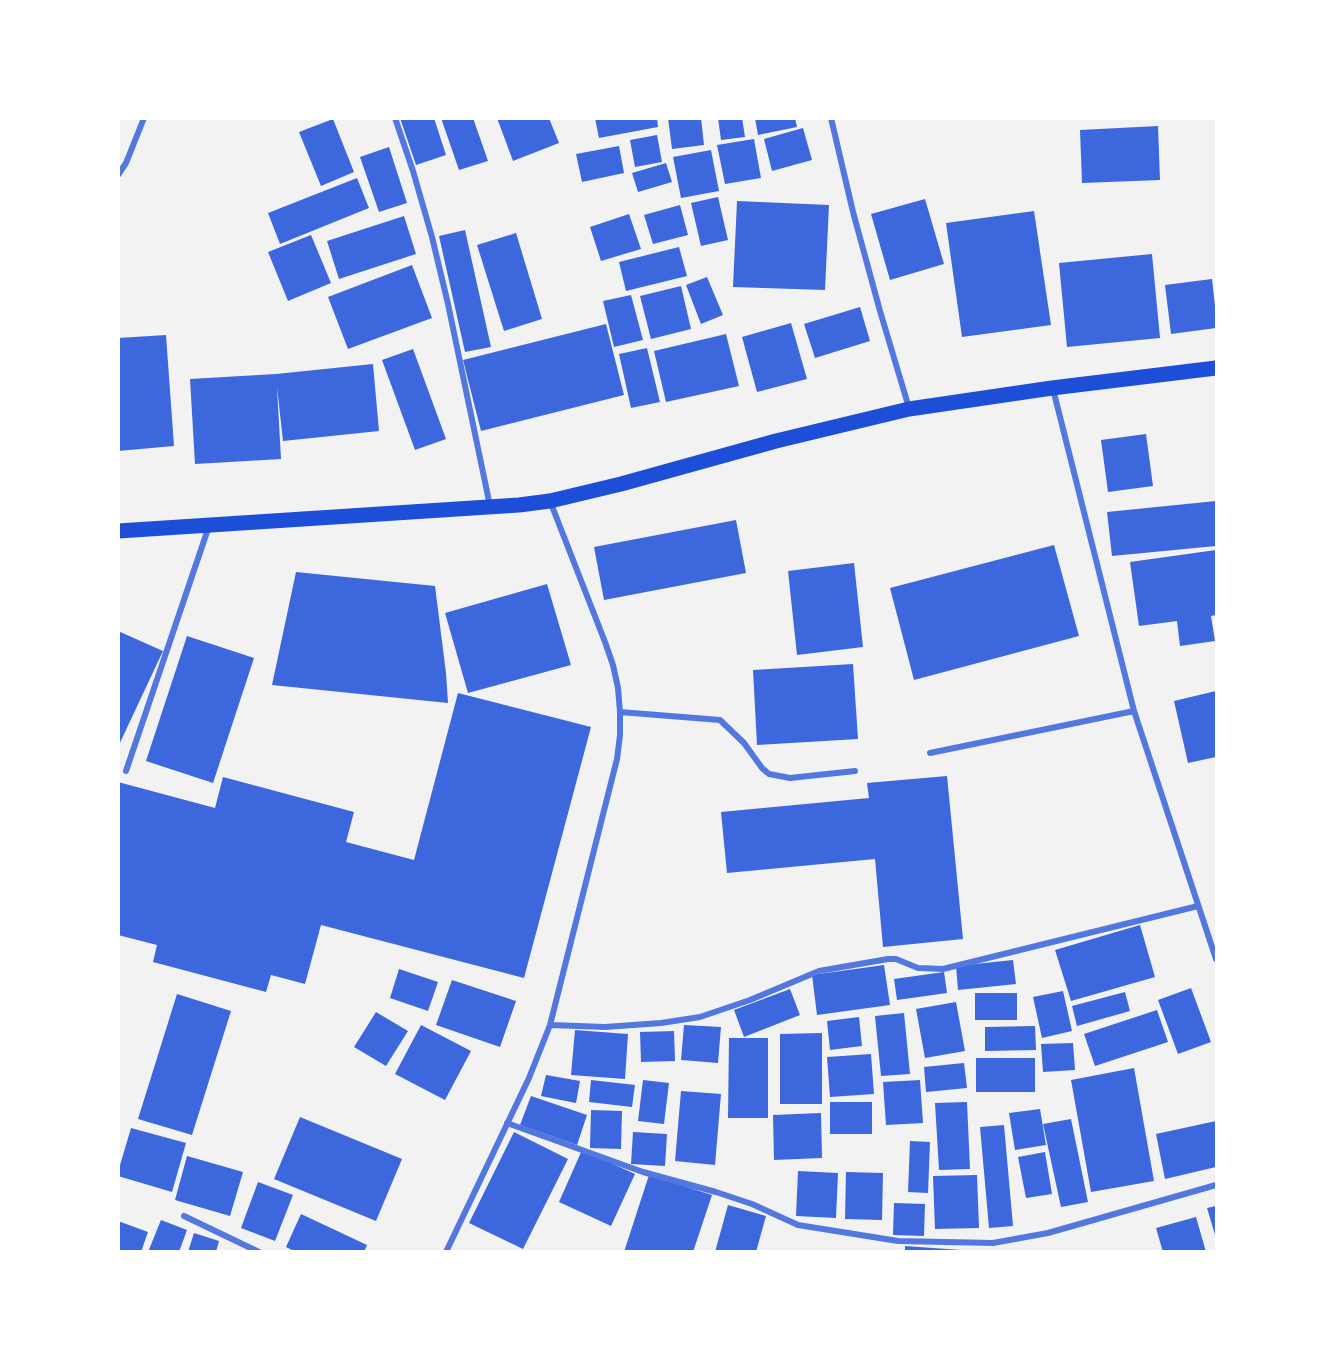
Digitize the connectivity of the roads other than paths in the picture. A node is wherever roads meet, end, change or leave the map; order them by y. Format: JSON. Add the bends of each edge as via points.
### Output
{"nodes":[{"id":1,"x":144,"y":118,"type":"edge"},
{"id":2,"x":395,"y":118,"type":"edge"},
{"id":3,"x":831,"y":118,"type":"edge"},
{"id":4,"x":118,"y":175,"type":"edge"},
{"id":5,"x":1216,"y":368,"type":"edge"},
{"id":6,"x":1052,"y":388,"type":"junction"},
{"id":7,"x":909,"y":409,"type":"junction"},
{"id":8,"x":550,"y":501,"type":"junction"},
{"id":9,"x":490,"y":507,"type":"junction"},
{"id":10,"x":209,"y":525,"type":"junction"},
{"id":11,"x":118,"y":531,"type":"edge"},
{"id":12,"x":1134,"y":711,"type":"junction"},
{"id":13,"x":620,"y":712,"type":"junction"},
{"id":14,"x":930,"y":753,"type":"dead end"},
{"id":15,"x":126,"y":771,"type":"dead end"},
{"id":16,"x":855,"y":771,"type":"dead end"},
{"id":17,"x":1198,"y":906,"type":"junction"},
{"id":18,"x":1216,"y":959,"type":"edge"},
{"id":19,"x":550,"y":1025,"type":"junction"},
{"id":20,"x":507,"y":1123,"type":"junction"},
{"id":21,"x":1216,"y":1185,"type":"edge"},
{"id":22,"x":184,"y":1216,"type":"dead end"},
{"id":23,"x":259,"y":1251,"type":"edge"},
{"id":24,"x":446,"y":1251,"type":"edge"}],
"edges":[{"from":1,"to":4,"type":"street"},
{"from":2,"to":9,"type":"street","via":[[446,293]]},
{"from":3,"to":7,"type":"street","via":[[853,212]]},
{"from":5,"to":6,"type":"main road"},
{"from":6,"to":7,"type":"main road"},
{"from":6,"to":12,"type":"street"},
{"from":7,"to":8,"type":"main road"},
{"from":8,"to":9,"type":"main road"},
{"from":8,"to":13,"type":"street","via":[[609,653]]},
{"from":9,"to":10,"type":"main road"},
{"from":10,"to":11,"type":"main road"},
{"from":10,"to":15,"type":"street"},
{"from":12,"to":14,"type":"street"},
{"from":12,"to":17,"type":"street"},
{"from":13,"to":16,"type":"street","via":[[720,720],[769,774],[790,778]]},
{"from":13,"to":19,"type":"street","via":[[617,759]]},
{"from":17,"to":18,"type":"street"},
{"from":17,"to":19,"type":"street","via":[[943,969],[918,968],[888,959],[819,971],[700,1017],[605,1027]]},
{"from":19,"to":20,"type":"street"},
{"from":20,"to":21,"type":"street","via":[[642,1172],[752,1204],[798,1225],[898,1241],[993,1243],[1048,1233]]},
{"from":20,"to":24,"type":"street"},
{"from":22,"to":23,"type":"street"}]}
